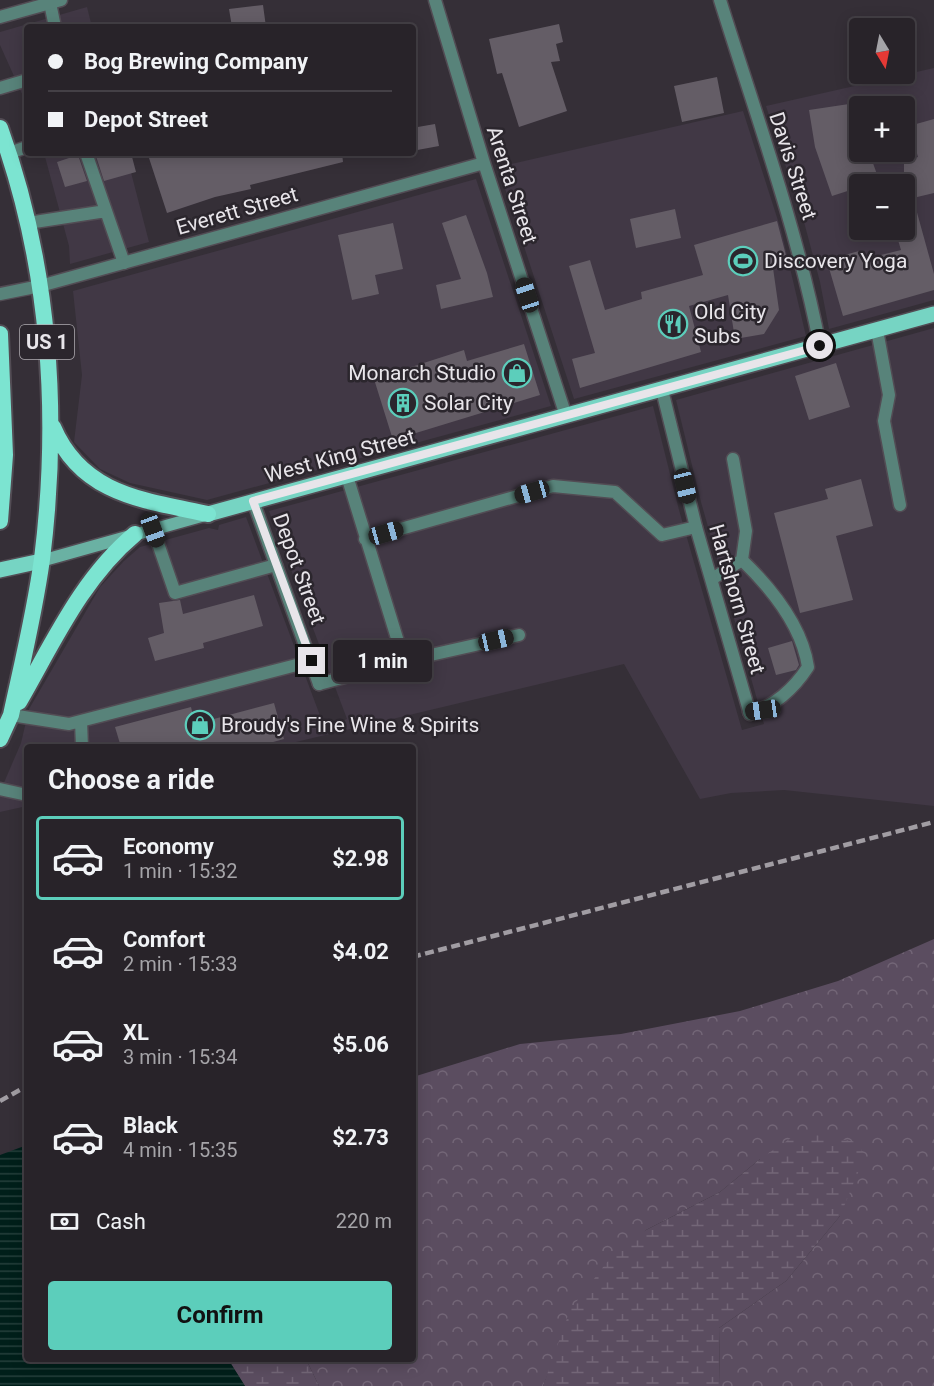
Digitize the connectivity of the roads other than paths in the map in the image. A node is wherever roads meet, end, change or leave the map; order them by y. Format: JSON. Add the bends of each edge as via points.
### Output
{"nodes":[{"id":1,"x":435,"y":0,"type":"edge"},
{"id":2,"x":720,"y":0,"type":"edge"},
{"id":3,"x":55,"y":2,"type":"edge"},
{"id":4,"x":0,"y":17,"type":"edge"},
{"id":5,"x":55,"y":24,"type":"edge"},
{"id":6,"x":24,"y":81,"type":"edge"},
{"id":7,"x":0,"y":87,"type":"edge"},
{"id":8,"x":0,"y":129,"type":"edge"},
{"id":9,"x":24,"y":148,"type":"edge"},
{"id":10,"x":9,"y":153,"type":"junction"},
{"id":11,"x":87,"y":156,"type":"edge"},
{"id":12,"x":484,"y":163,"type":"junction"},
{"id":13,"x":106,"y":211,"type":"junction"},
{"id":14,"x":28,"y":223,"type":"junction"},
{"id":15,"x":124,"y":263,"type":"junction"},
{"id":16,"x":40,"y":286,"type":"junction"},
{"id":17,"x":0,"y":294,"type":"edge"},
{"id":18,"x":934,"y":314,"type":"edge"},
{"id":19,"x":877,"y":330,"type":"junction"},
{"id":20,"x":0,"y":334,"type":"edge"},
{"id":21,"x":820,"y":346,"type":"junction"},
{"id":22,"x":662,"y":390,"type":"junction"},
{"id":23,"x":2,"y":399,"type":"edge"},
{"id":24,"x":567,"y":416,"type":"junction"},
{"id":25,"x":50,"y":422,"type":"junction"},
{"id":26,"x":733,"y":459,"type":"dead end"},
{"id":27,"x":347,"y":476,"type":"junction"},
{"id":28,"x":253,"y":501,"type":"junction"},
{"id":29,"x":900,"y":505,"type":"dead end"},
{"id":30,"x":208,"y":514,"type":"junction"},
{"id":31,"x":0,"y":521,"type":"edge"},
{"id":32,"x":696,"y":527,"type":"junction"},
{"id":33,"x":153,"y":530,"type":"junction"},
{"id":34,"x":135,"y":534,"type":"junction"},
{"id":35,"x":365,"y":539,"type":"junction"},
{"id":36,"x":742,"y":560,"type":"junction"},
{"id":37,"x":41,"y":561,"type":"junction"},
{"id":38,"x":276,"y":565,"type":"junction"},
{"id":39,"x":0,"y":570,"type":"edge"},
{"id":40,"x":712,"y":579,"type":"junction"},
{"id":41,"x":519,"y":635,"type":"dead end"},
{"id":42,"x":312,"y":661,"type":"junction"},
{"id":43,"x":404,"y":661,"type":"junction"},
{"id":44,"x":11,"y":715,"type":"junction"},
{"id":45,"x":81,"y":721,"type":"junction"},
{"id":46,"x":0,"y":739,"type":"edge"},
{"id":47,"x":82,"y":744,"type":"edge"},
{"id":48,"x":0,"y":789,"type":"edge"},
{"id":49,"x":24,"y":794,"type":"edge"}],
"edges":[{"from":1,"to":12,"type":"street","name":"Arenta Street"},
{"from":2,"to":21,"type":"street","name":"Davis Street","via":[[792,226]]},
{"from":3,"to":4,"type":"street"},
{"from":3,"to":5,"type":"street"},
{"from":6,"to":7,"type":"street"},
{"from":8,"to":10,"type":"highway","number":"US 1"},
{"from":9,"to":10,"type":"street"},
{"from":10,"to":14,"type":"highway","number":"US 1"},
{"from":11,"to":13,"type":"street"},
{"from":12,"to":15,"type":"street","name":"Everett Street"},
{"from":12,"to":24,"type":"street","name":"Arenta Street"},
{"from":13,"to":14,"type":"street"},
{"from":13,"to":15,"type":"street"},
{"from":14,"to":16,"type":"highway","number":"US 1"},
{"from":15,"to":16,"type":"street","name":"Everett Street"},
{"from":16,"to":17,"type":"street","name":"Everett Street"},
{"from":16,"to":25,"type":"highway","number":"US 1","via":[[49,355]]},
{"from":18,"to":19,"type":"main road","name":"West King Street"},
{"from":19,"to":21,"type":"main road","name":"West King Street"},
{"from":19,"to":29,"type":"street","via":[[889,395],[884,421]]},
{"from":20,"to":23,"type":"highway","number":"US 1"},
{"from":21,"to":22,"type":"main road","name":"West King Street"},
{"from":22,"to":24,"type":"main road","name":"West King Street"},
{"from":22,"to":32,"type":"street","name":"Hartshorn Street"},
{"from":23,"to":31,"type":"highway","number":"US 1","via":[[5,455]]},
{"from":24,"to":27,"type":"main road","name":"West King Street"},
{"from":25,"to":30,"type":"highway","via":[[60,445],[94,480],[127,496]]},
{"from":25,"to":37,"type":"highway","number":"US 1"},
{"from":26,"to":36,"type":"street","via":[[746,531]]},
{"from":27,"to":28,"type":"main road","name":"West King Street"},
{"from":27,"to":35,"type":"street"},
{"from":28,"to":30,"type":"main road","name":"West King Street"},
{"from":28,"to":38,"type":"street","name":"Depot Street"},
{"from":30,"to":33,"type":"main road","name":"West King Street"},
{"from":32,"to":35,"type":"street","via":[[662,535],[615,492],[553,486]]},
{"from":32,"to":40,"type":"street","name":"Hartshorn Street"},
{"from":33,"to":34,"type":"main road","name":"West King Street"},
{"from":33,"to":38,"type":"street","via":[[175,593]]},
{"from":34,"to":37,"type":"main road","name":"West King Street"},
{"from":34,"to":44,"type":"highway","via":[[91,578]]},
{"from":35,"to":43,"type":"street"},
{"from":36,"to":40,"type":"street"},
{"from":36,"to":40,"type":"street","name":"Hartshorn Street","via":[[760,577],[793,624],[805,647],[808,667],[763,710],[749,713]]},
{"from":37,"to":39,"type":"main road","name":"West King Street"},
{"from":37,"to":44,"type":"highway","number":"US 1"},
{"from":38,"to":42,"type":"street","name":"Depot Street"},
{"from":41,"to":43,"type":"street"},
{"from":42,"to":43,"type":"street","name":"Depot Street","via":[[320,684]]},
{"from":42,"to":45,"type":"street"},
{"from":44,"to":45,"type":"street","via":[[69,724]]},
{"from":44,"to":46,"type":"highway","number":"US 1"},
{"from":45,"to":47,"type":"street"},
{"from":48,"to":49,"type":"street"}]}
